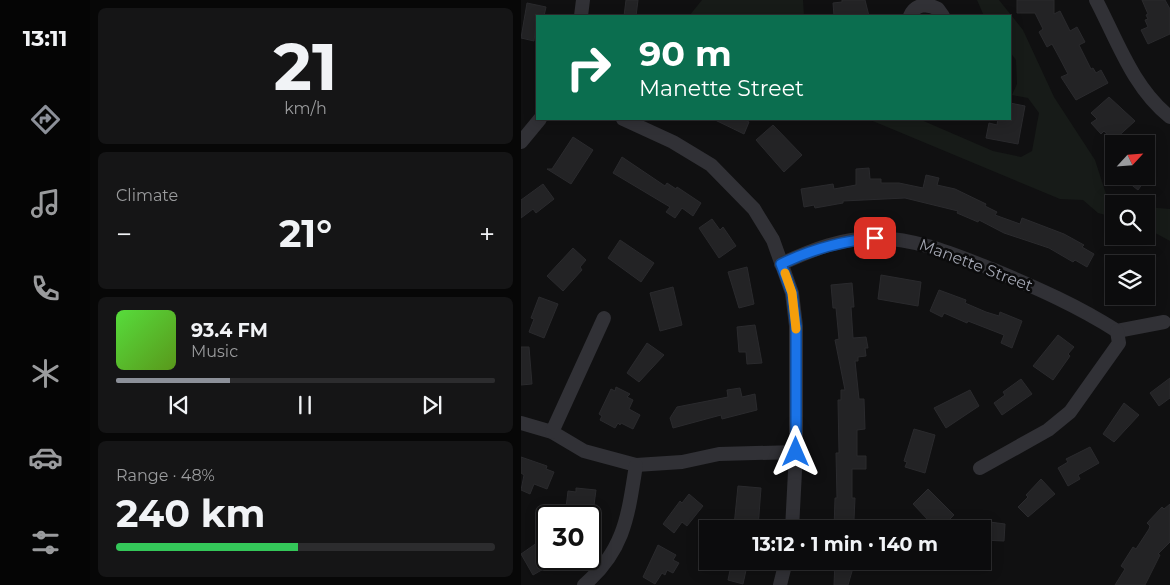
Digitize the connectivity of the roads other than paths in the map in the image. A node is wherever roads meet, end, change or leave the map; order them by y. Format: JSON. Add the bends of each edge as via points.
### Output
{"nodes":[{"id":1,"x":583,"y":0,"type":"edge"},
{"id":2,"x":1096,"y":0,"type":"edge"},
{"id":3,"x":940,"y":8,"type":"edge"},
{"id":4,"x":581,"y":15,"type":"edge"},
{"id":5,"x":911,"y":15,"type":"edge"},
{"id":6,"x":1170,"y":117,"type":"edge"},
{"id":7,"x":539,"y":120,"type":"edge"},
{"id":8,"x":625,"y":120,"type":"edge"},
{"id":9,"x":521,"y":142,"type":"edge"},
{"id":10,"x":781,"y":264,"type":"junction"},
{"id":11,"x":604,"y":318,"type":"dead end"},
{"id":12,"x":1164,"y":322,"type":"dead end"},
{"id":13,"x":1117,"y":331,"type":"junction"},
{"id":14,"x":521,"y":424,"type":"edge"},
{"id":15,"x":552,"y":432,"type":"junction"},
{"id":16,"x":796,"y":452,"type":"junction"},
{"id":17,"x":636,"y":465,"type":"junction"},
{"id":18,"x":980,"y":468,"type":"dead end"},
{"id":19,"x":792,"y":520,"type":"edge"},
{"id":20,"x":784,"y":570,"type":"edge"},
{"id":21,"x":584,"y":585,"type":"edge"},
{"id":22,"x":780,"y":585,"type":"edge"}],
"edges":[{"from":1,"to":4,"type":"street"},
{"from":2,"to":6,"type":"street","via":[[1138,80],[1150,98]]},
{"from":3,"to":5,"type":"street","via":[[924,5],[917,7]]},
{"from":7,"to":9,"type":"street"},
{"from":8,"to":10,"type":"street","via":[[673,142],[711,165],[754,210],[773,240]]},
{"from":10,"to":13,"type":"street","name":"Manette Street","via":[[844,241],[875,238],[909,240],[944,250],[1027,284],[1083,309]]},
{"from":10,"to":16,"type":"street","via":[[792,293],[796,326]]},
{"from":11,"to":15,"type":"street"},
{"from":12,"to":13,"type":"street"},
{"from":13,"to":18,"type":"street","via":[[1119,343],[1070,412],[1048,430]]},
{"from":14,"to":15,"type":"street"},
{"from":15,"to":17,"type":"street","via":[[584,451]]},
{"from":16,"to":17,"type":"street","via":[[719,454],[682,462]]},
{"from":16,"to":19,"type":"street"},
{"from":17,"to":21,"type":"street","via":[[627,521],[618,543]]},
{"from":20,"to":22,"type":"street"}]}
